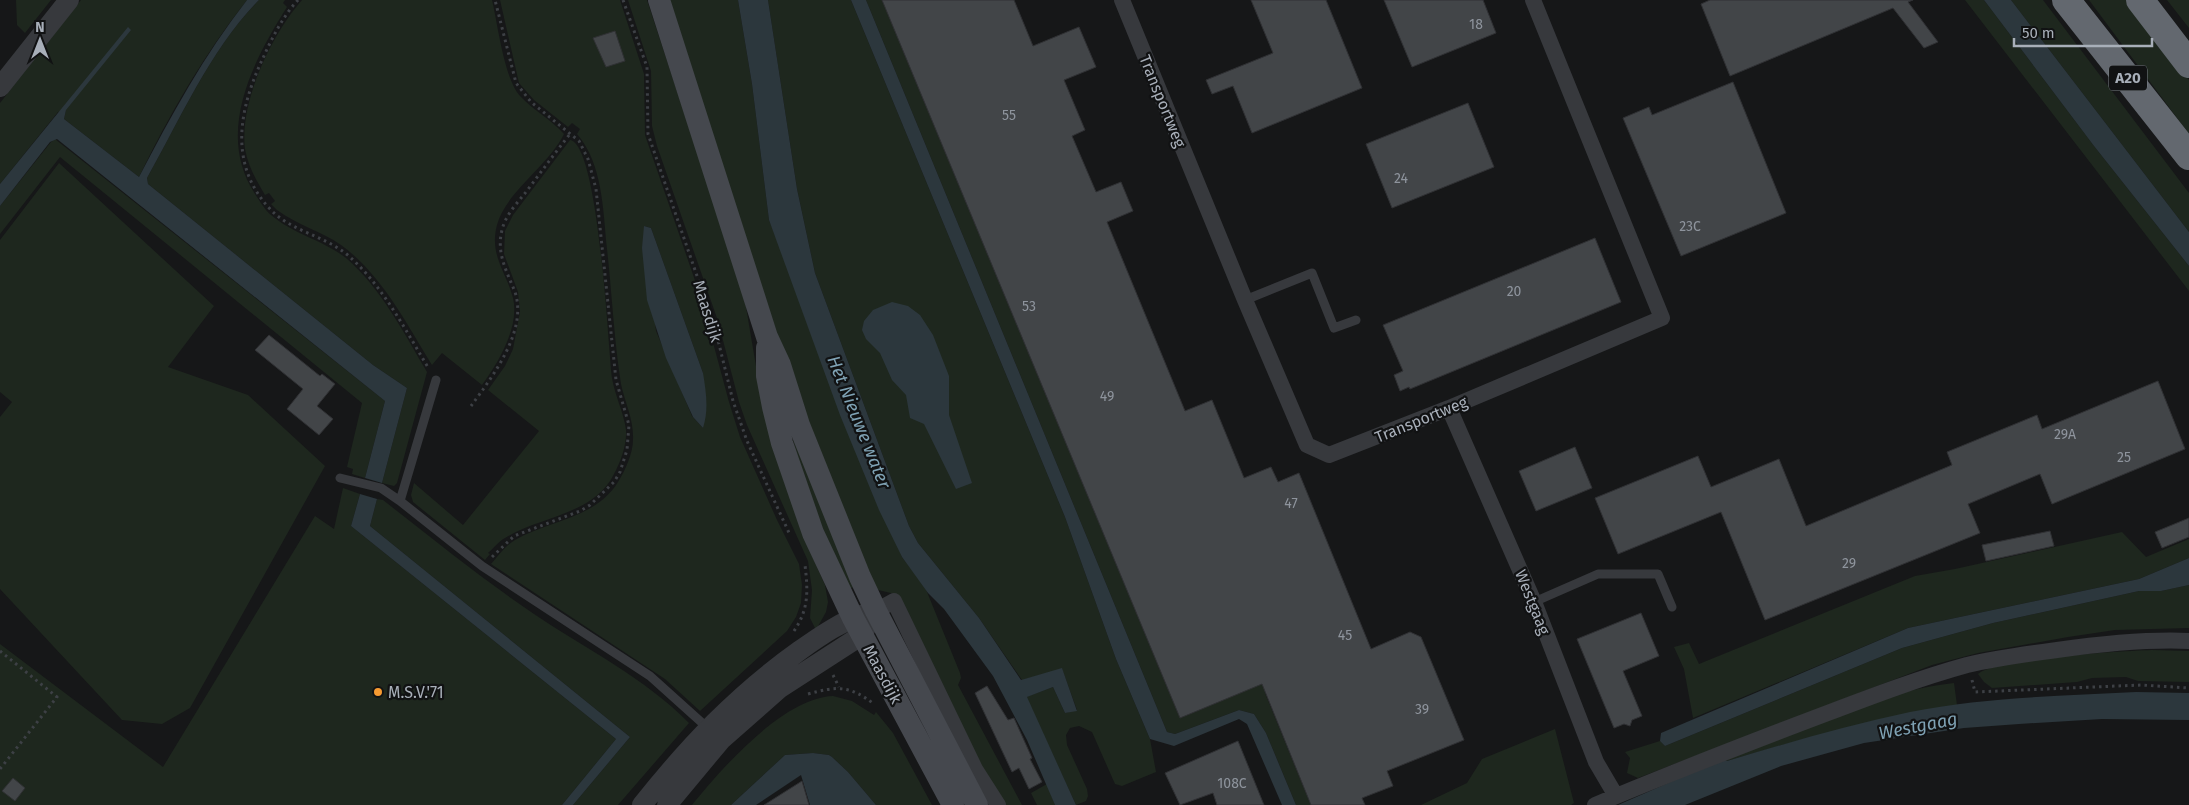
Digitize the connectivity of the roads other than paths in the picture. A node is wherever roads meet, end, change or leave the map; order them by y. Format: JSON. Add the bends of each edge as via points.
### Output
{"nodes":[{"id":1,"x":69,"y":0,"type":"edge"},
{"id":2,"x":659,"y":0,"type":"edge"},
{"id":3,"x":1122,"y":0,"type":"edge"},
{"id":4,"x":1533,"y":0,"type":"edge"},
{"id":5,"x":2066,"y":0,"type":"edge"},
{"id":6,"x":2140,"y":0,"type":"edge"},
{"id":7,"x":2189,"y":64,"type":"edge"},
{"id":8,"x":0,"y":87,"type":"edge"},
{"id":9,"x":2189,"y":156,"type":"edge"},
{"id":10,"x":1245,"y":300,"type":"junction"},
{"id":11,"x":1356,"y":320,"type":"dead end"},
{"id":12,"x":766,"y":337,"type":"junction"},
{"id":13,"x":436,"y":380,"type":"road end"},
{"id":14,"x":1449,"y":408,"type":"junction"},
{"id":15,"x":340,"y":478,"type":"dead end"},
{"id":16,"x":400,"y":502,"type":"junction"},
{"id":17,"x":1534,"y":602,"type":"junction"},
{"id":18,"x":1672,"y":607,"type":"dead end"},
{"id":19,"x":876,"y":612,"type":"junction"},
{"id":20,"x":858,"y":626,"type":"junction"},
{"id":21,"x":2189,"y":641,"type":"edge"},
{"id":22,"x":714,"y":734,"type":"junction"},
{"id":23,"x":1616,"y":796,"type":"junction"},
{"id":24,"x":642,"y":805,"type":"edge"},
{"id":25,"x":667,"y":805,"type":"edge"},
{"id":26,"x":953,"y":805,"type":"edge"},
{"id":27,"x":977,"y":805,"type":"edge"},
{"id":28,"x":998,"y":805,"type":"edge"},
{"id":29,"x":1595,"y":805,"type":"edge"}],
"edges":[{"from":1,"to":8,"type":"street"},
{"from":2,"to":12,"type":"main road","name":"Maasdijk"},
{"from":3,"to":10,"type":"street","name":"Transportweg"},
{"from":4,"to":14,"type":"street","name":"Transportweg","via":[[1662,318]]},
{"from":5,"to":9,"type":"highway","number":"A20"},
{"from":6,"to":7,"type":"highway"},
{"from":10,"to":11,"type":"lane","via":[[1312,274],[1334,328]]},
{"from":10,"to":14,"type":"street","name":"Transportweg","via":[[1308,445],[1329,455]]},
{"from":12,"to":19,"type":"main road","name":"Maasdijk","via":[[780,365],[827,497]]},
{"from":12,"to":20,"type":"main road","name":"Maasdijk","via":[[767,376],[782,443],[813,533]]},
{"from":13,"to":16,"type":"lane"},
{"from":14,"to":17,"type":"street","name":"Westgaag"},
{"from":15,"to":16,"type":"lane","via":[[381,488]]},
{"from":16,"to":22,"type":"lane","via":[[482,566],[650,676]]},
{"from":17,"to":18,"type":"lane","via":[[1598,574],[1658,574]]},
{"from":17,"to":23,"type":"street","name":"Westgaag","via":[[1596,762]]},
{"from":19,"to":20,"type":"street"},
{"from":19,"to":27,"type":"main road","name":"Maasdijk"},
{"from":19,"to":28,"type":"street","via":[[894,601],[975,769]]},
{"from":20,"to":22,"type":"street","via":[[814,640],[780,665],[742,695]]},
{"from":20,"to":26,"type":"main road","name":"Maasdijk"},
{"from":21,"to":23,"type":"street","via":[[2095,645],[1968,665],[1850,704]]},
{"from":22,"to":24,"type":"street"},
{"from":22,"to":25,"type":"street"},
{"from":23,"to":29,"type":"street"}]}
